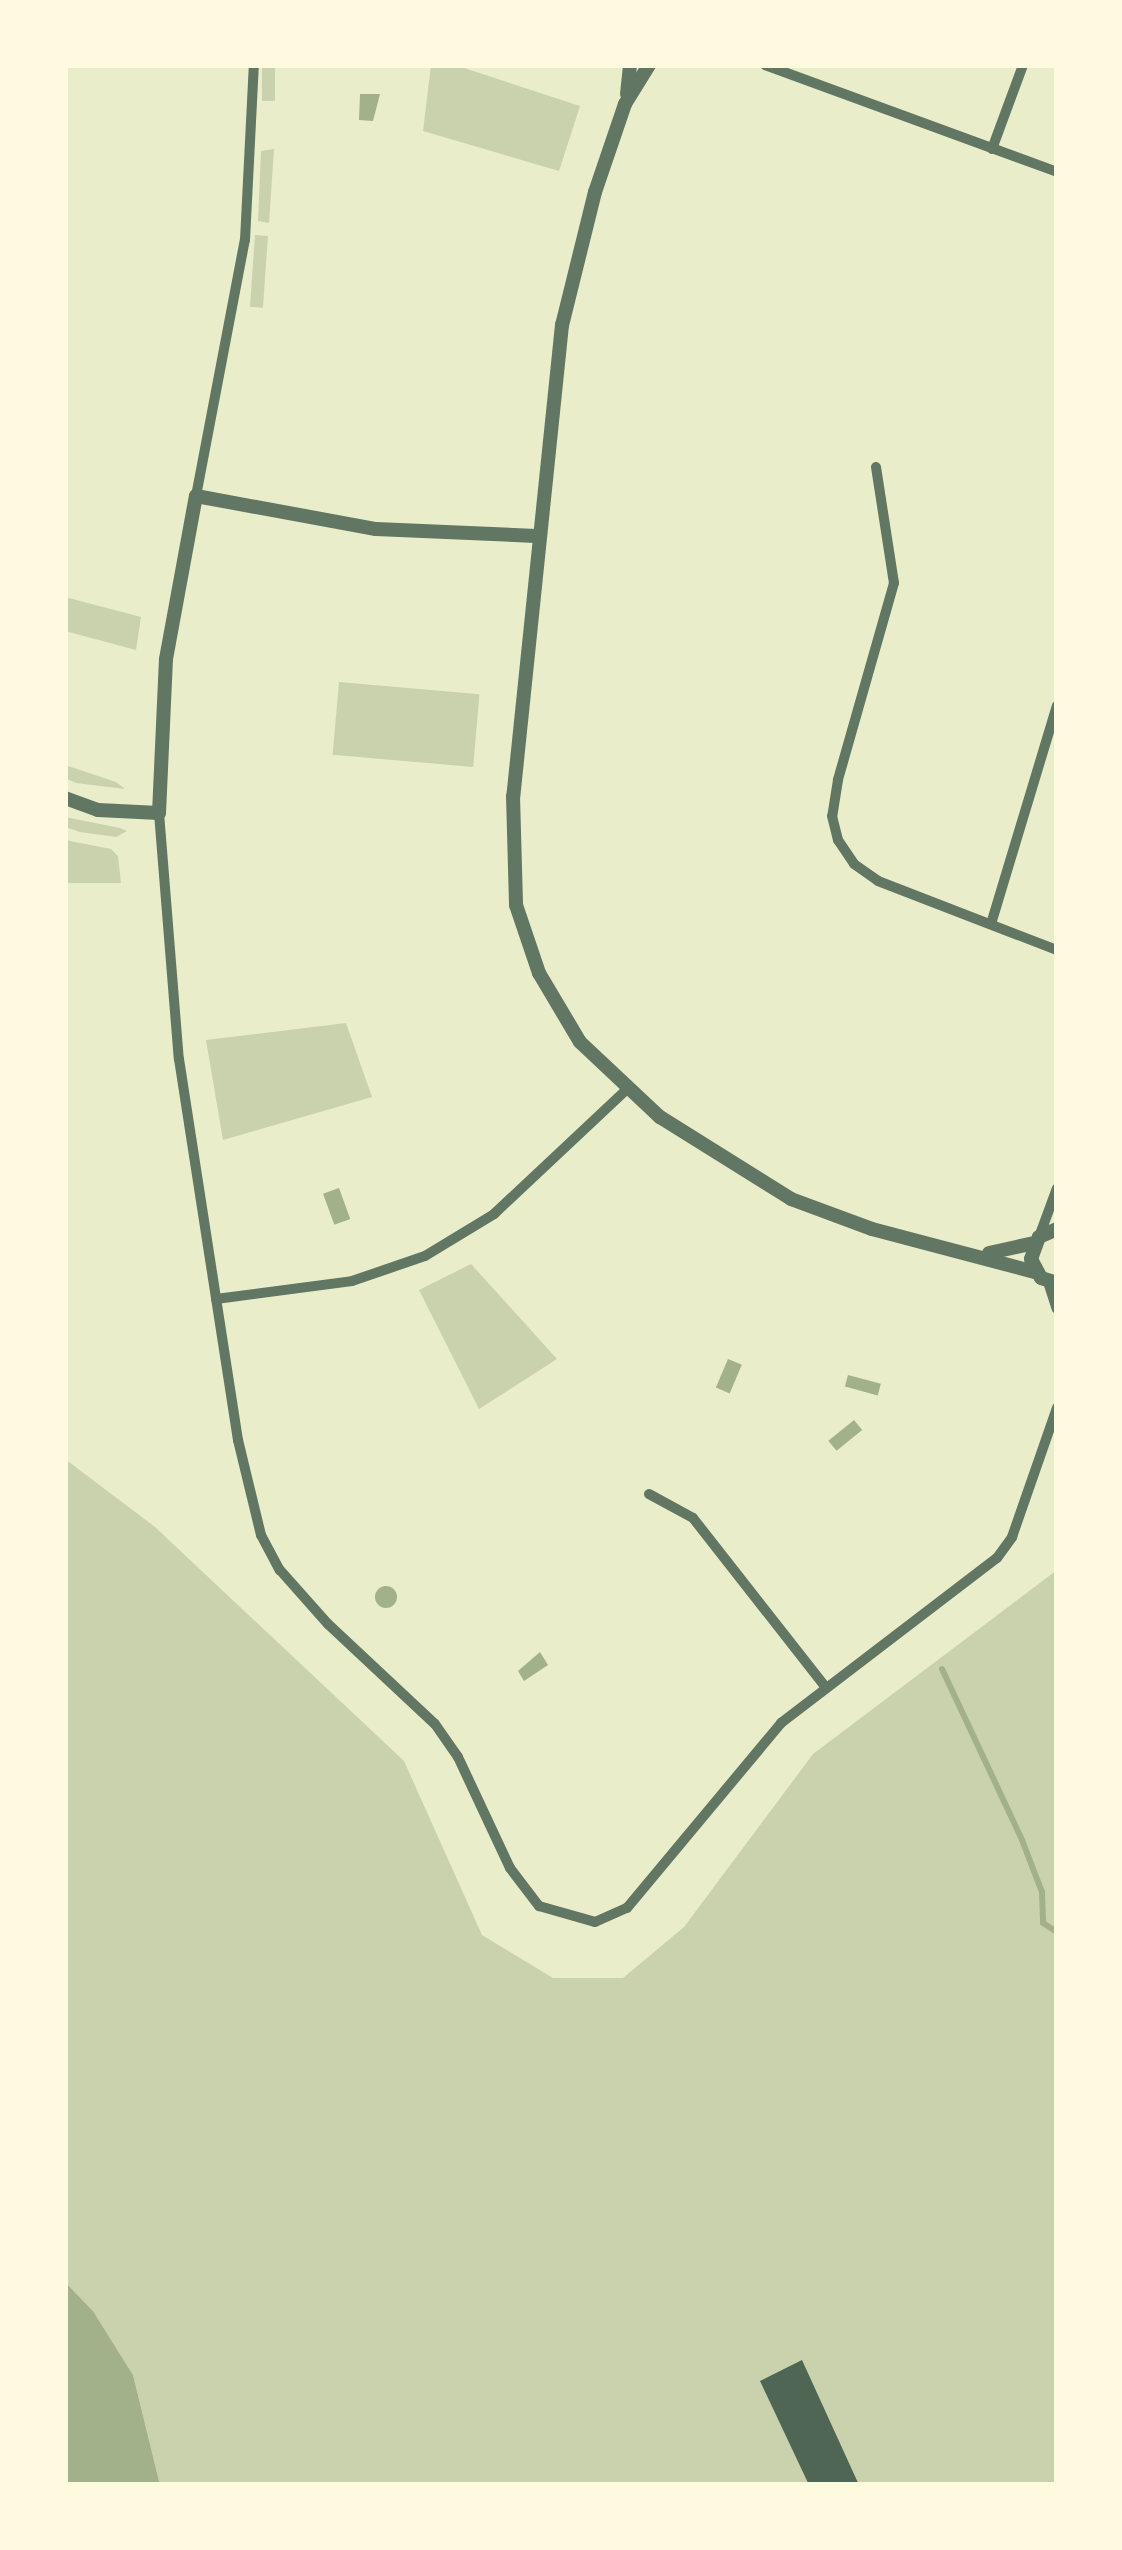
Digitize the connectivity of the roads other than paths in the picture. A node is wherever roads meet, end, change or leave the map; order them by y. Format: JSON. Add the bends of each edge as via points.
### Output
{"nodes":[{"id":1,"x":254,"y":65,"type":"edge"},
{"id":2,"x":630,"y":65,"type":"edge"},
{"id":3,"x":649,"y":65,"type":"edge"},
{"id":4,"x":765,"y":65,"type":"edge"},
{"id":5,"x":1023,"y":65,"type":"edge"},
{"id":6,"x":626,"y":104,"type":"junction"},
{"id":7,"x":992,"y":149,"type":"junction"},
{"id":8,"x":1057,"y":172,"type":"edge"},
{"id":9,"x":876,"y":467,"type":"dead end"},
{"id":10,"x":196,"y":496,"type":"junction"},
{"id":11,"x":536,"y":536,"type":"junction"},
{"id":12,"x":1057,"y":706,"type":"edge"},
{"id":13,"x":65,"y":798,"type":"edge"},
{"id":14,"x":159,"y":814,"type":"junction"},
{"id":15,"x":991,"y":924,"type":"junction"},
{"id":16,"x":1057,"y":950,"type":"edge"},
{"id":17,"x":626,"y":1090,"type":"junction"},
{"id":18,"x":1057,"y":1188,"type":"edge"},
{"id":19,"x":1057,"y":1229,"type":"edge"},
{"id":20,"x":1036,"y":1240,"type":"junction"},
{"id":21,"x":973,"y":1252,"type":"junction"},
{"id":22,"x":1047,"y":1279,"type":"edge"},
{"id":23,"x":216,"y":1299,"type":"junction"},
{"id":24,"x":1057,"y":1309,"type":"edge"},
{"id":25,"x":1057,"y":1408,"type":"edge"},
{"id":26,"x":650,"y":1494,"type":"dead end"},
{"id":27,"x":824,"y":1686,"type":"junction"}],
"edges":[{"from":1,"to":10,"type":"street","via":[[246,240]]},
{"from":2,"to":6,"type":"street"},
{"from":3,"to":6,"type":"street"},
{"from":4,"to":7,"type":"street"},
{"from":5,"to":7,"type":"street"},
{"from":6,"to":11,"type":"street","via":[[595,192],[562,325]]},
{"from":7,"to":8,"type":"street"},
{"from":9,"to":15,"type":"street","via":[[892,546],[892,595],[832,816],[854,864],[878,881]]},
{"from":10,"to":11,"type":"street","via":[[376,529]]},
{"from":10,"to":14,"type":"street","via":[[166,659]]},
{"from":11,"to":17,"type":"street","via":[[513,796],[516,905],[539,974],[580,1042]]},
{"from":12,"to":15,"type":"street"},
{"from":13,"to":14,"type":"street","via":[[98,810]]},
{"from":14,"to":23,"type":"street","via":[[166,953]]},
{"from":15,"to":16,"type":"street"},
{"from":17,"to":21,"type":"street","via":[[791,1199],[872,1229]]},
{"from":17,"to":23,"type":"street","via":[[494,1214],[424,1256],[352,1280]]},
{"from":18,"to":20,"type":"street"},
{"from":19,"to":20,"type":"street"},
{"from":20,"to":21,"type":"street"},
{"from":20,"to":22,"type":"street"},
{"from":21,"to":22,"type":"street"},
{"from":22,"to":24,"type":"street"},
{"from":23,"to":27,"type":"street","via":[[249,1498],[271,1552],[328,1624],[435,1724],[458,1757],[510,1868],[539,1906],[595,1922],[627,1908],[754,1752]]},
{"from":25,"to":27,"type":"street","via":[[1012,1536],[996,1558]]},
{"from":26,"to":27,"type":"street","via":[[694,1518]]}]}
